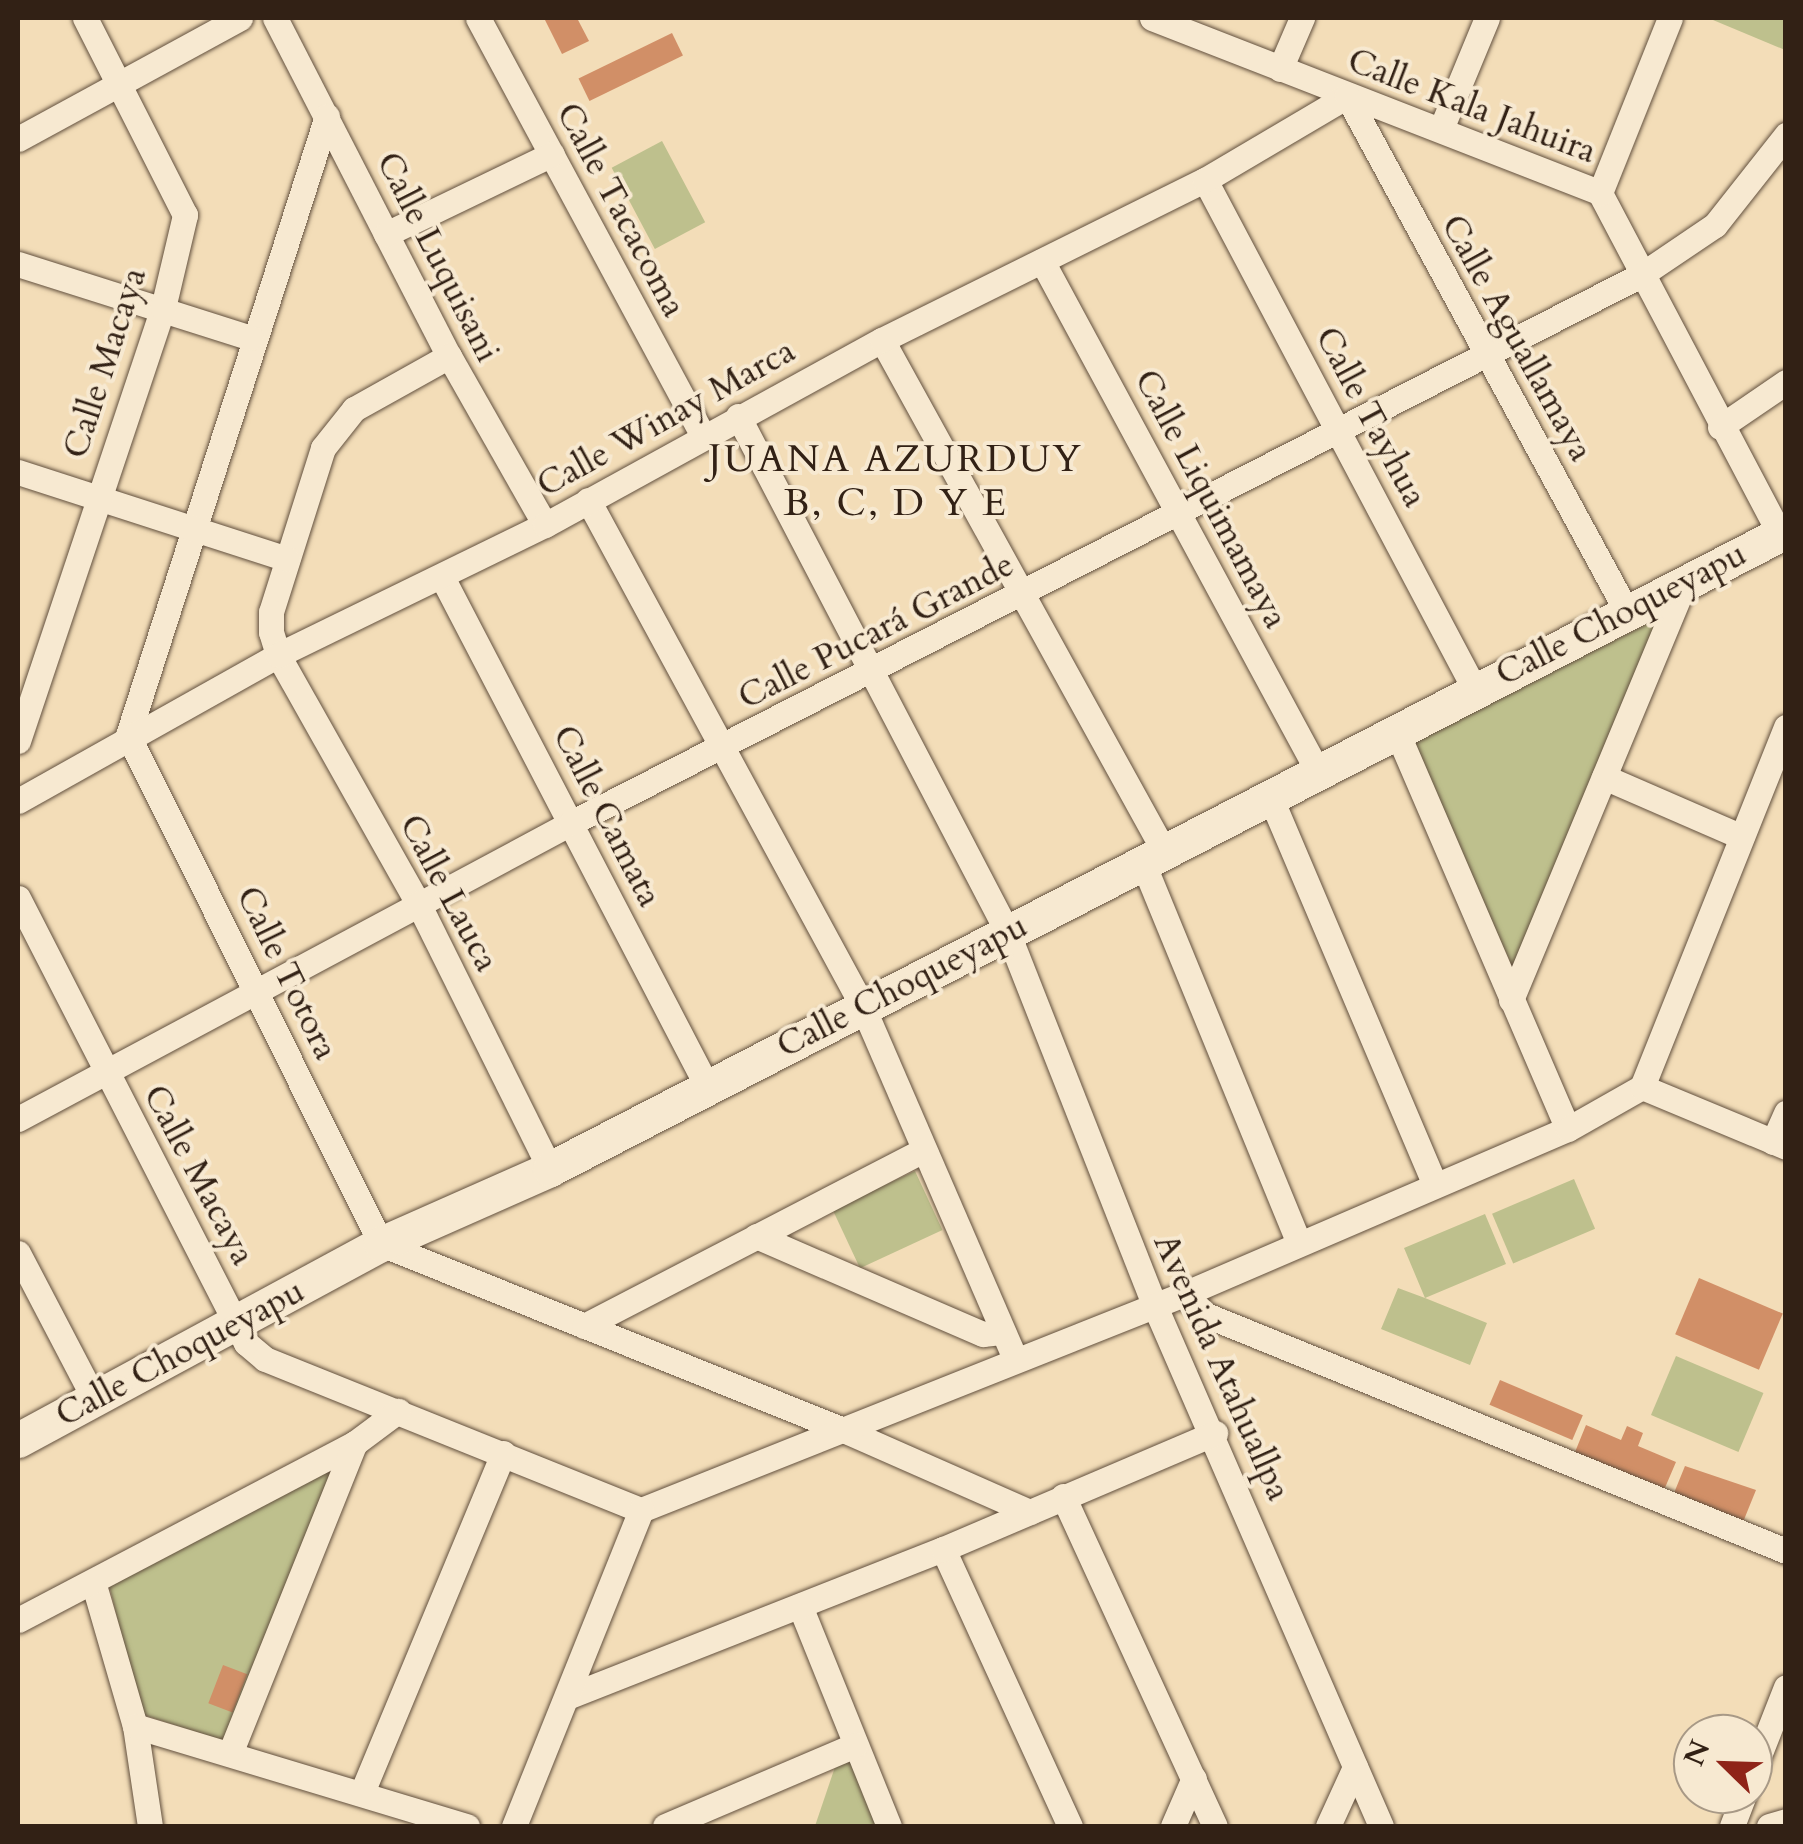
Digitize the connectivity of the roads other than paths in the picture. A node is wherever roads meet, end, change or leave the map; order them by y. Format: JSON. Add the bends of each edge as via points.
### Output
{"nodes":[{"id":1,"x":86,"y":18,"type":"edge"},
{"id":2,"x":240,"y":18,"type":"edge"},
{"id":3,"x":274,"y":18,"type":"edge"},
{"id":4,"x":478,"y":18,"type":"edge"},
{"id":5,"x":1152,"y":18,"type":"edge"},
{"id":6,"x":1302,"y":18,"type":"edge"},
{"id":7,"x":1487,"y":18,"type":"edge"},
{"id":8,"x":1670,"y":18,"type":"edge"},
{"id":9,"x":1280,"y":68,"type":"junction"},
{"id":10,"x":122,"y":86,"type":"junction"},
{"id":11,"x":1347,"y":96,"type":"junction"},
{"id":12,"x":327,"y":116,"type":"junction"},
{"id":13,"x":1441,"y":129,"type":"junction"},
{"id":14,"x":1786,"y":135,"type":"edge"},
{"id":15,"x":18,"y":139,"type":"edge"},
{"id":16,"x":552,"y":154,"type":"junction"},
{"id":17,"x":1205,"y":180,"type":"junction"},
{"id":18,"x":1600,"y":193,"type":"junction"},
{"id":19,"x":386,"y":234,"type":"junction"},
{"id":20,"x":1042,"y":262,"type":"junction"},
{"id":21,"x":18,"y":264,"type":"edge"},
{"id":22,"x":1641,"y":275,"type":"junction"},
{"id":23,"x":162,"y":308,"type":"junction"},
{"id":24,"x":251,"y":338,"type":"junction"},
{"id":25,"x":882,"y":340,"type":"junction"},
{"id":26,"x":1484,"y":355,"type":"junction"},
{"id":27,"x":448,"y":356,"type":"junction"},
{"id":28,"x":1786,"y":382,"type":"edge"},
{"id":29,"x":738,"y":416,"type":"junction"},
{"id":30,"x":1720,"y":428,"type":"junction"},
{"id":31,"x":1341,"y":432,"type":"junction"},
{"id":32,"x":702,"y":436,"type":"junction"},
{"id":33,"x":18,"y":472,"type":"edge"},
{"id":34,"x":98,"y":497,"type":"junction"},
{"id":35,"x":588,"y":500,"type":"junction"},
{"id":36,"x":1180,"y":515,"type":"junction"},
{"id":37,"x":544,"y":525,"type":"junction"},
{"id":38,"x":193,"y":528,"type":"junction"},
{"id":39,"x":1783,"y":533,"type":"edge"},
{"id":40,"x":287,"y":559,"type":"junction"},
{"id":41,"x":442,"y":577,"type":"junction"},
{"id":42,"x":1687,"y":578,"type":"junction"},
{"id":43,"x":1022,"y":595,"type":"junction"},
{"id":44,"x":1627,"y":612,"type":"junction"},
{"id":45,"x":278,"y":655,"type":"junction"},
{"id":46,"x":872,"y":669,"type":"junction"},
{"id":47,"x":1474,"y":688,"type":"junction"},
{"id":48,"x":1786,"y":727,"type":"edge"},
{"id":49,"x":1396,"y":730,"type":"junction"},
{"id":50,"x":128,"y":734,"type":"junction"},
{"id":51,"x":18,"y":742,"type":"edge"},
{"id":52,"x":724,"y":750,"type":"junction"},
{"id":53,"x":1317,"y":770,"type":"junction"},
{"id":54,"x":1604,"y":777,"type":"junction"},
{"id":55,"x":1269,"y":794,"type":"junction"},
{"id":56,"x":18,"y":800,"type":"edge"},
{"id":57,"x":572,"y":823,"type":"junction"},
{"id":58,"x":1742,"y":837,"type":"junction"},
{"id":59,"x":1153,"y":857,"type":"junction"},
{"id":60,"x":18,"y":898,"type":"edge"},
{"id":61,"x":418,"y":903,"type":"junction"},
{"id":62,"x":1007,"y":932,"type":"junction"},
{"id":63,"x":258,"y":992,"type":"junction"},
{"id":64,"x":1511,"y":1000,"type":"junction"},
{"id":65,"x":862,"y":1005,"type":"junction"},
{"id":66,"x":106,"y":1073,"type":"junction"},
{"id":67,"x":1642,"y":1087,"type":"junction"},
{"id":68,"x":708,"y":1088,"type":"junction"},
{"id":69,"x":1786,"y":1113,"type":"edge"},
{"id":70,"x":18,"y":1119,"type":"edge"},
{"id":71,"x":1568,"y":1129,"type":"junction"},
{"id":72,"x":1779,"y":1145,"type":"edge"},
{"id":73,"x":924,"y":1150,"type":"junction"},
{"id":74,"x":550,"y":1168,"type":"junction"},
{"id":75,"x":1434,"y":1183,"type":"junction"},
{"id":76,"x":756,"y":1236,"type":"junction"},
{"id":77,"x":1298,"y":1240,"type":"junction"},
{"id":78,"x":381,"y":1244,"type":"junction"},
{"id":79,"x":18,"y":1253,"type":"edge"},
{"id":80,"x":1184,"y":1294,"type":"junction"},
{"id":81,"x":1154,"y":1304,"type":"junction"},
{"id":82,"x":238,"y":1325,"type":"junction"},
{"id":83,"x":584,"y":1326,"type":"junction"},
{"id":84,"x":1001,"y":1332,"type":"junction"},
{"id":85,"x":1014,"y":1357,"type":"junction"},
{"id":86,"x":94,"y":1400,"type":"junction"},
{"id":87,"x":398,"y":1410,"type":"junction"},
{"id":88,"x":846,"y":1431,"type":"junction"},
{"id":89,"x":1215,"y":1433,"type":"junction"},
{"id":90,"x":18,"y":1440,"type":"edge"},
{"id":91,"x":354,"y":1443,"type":"junction"},
{"id":92,"x":504,"y":1453,"type":"junction"},
{"id":93,"x":1062,"y":1496,"type":"junction"},
{"id":94,"x":641,"y":1510,"type":"junction"},
{"id":95,"x":1030,"y":1512,"type":"junction"},
{"id":96,"x":943,"y":1550,"type":"junction"},
{"id":97,"x":1786,"y":1551,"type":"edge"},
{"id":98,"x":94,"y":1584,"type":"junction"},
{"id":99,"x":800,"y":1606,"type":"junction"},
{"id":100,"x":18,"y":1620,"type":"edge"},
{"id":101,"x":1786,"y":1688,"type":"edge"},
{"id":102,"x":567,"y":1696,"type":"junction"},
{"id":103,"x":1773,"y":1721,"type":"edge"},
{"id":104,"x":135,"y":1726,"type":"junction"},
{"id":105,"x":855,"y":1745,"type":"junction"},
{"id":106,"x":231,"y":1751,"type":"junction"},
{"id":107,"x":1355,"y":1767,"type":"junction"},
{"id":108,"x":1194,"y":1778,"type":"junction"},
{"id":109,"x":363,"y":1790,"type":"junction"},
{"id":110,"x":1786,"y":1821,"type":"edge"},
{"id":111,"x":150,"y":1826,"type":"edge"},
{"id":112,"x":467,"y":1826,"type":"edge"},
{"id":113,"x":514,"y":1826,"type":"edge"},
{"id":114,"x":665,"y":1826,"type":"edge"},
{"id":115,"x":889,"y":1826,"type":"edge"},
{"id":116,"x":1070,"y":1826,"type":"edge"},
{"id":117,"x":1173,"y":1826,"type":"edge"},
{"id":118,"x":1215,"y":1826,"type":"edge"},
{"id":119,"x":1328,"y":1826,"type":"edge"},
{"id":120,"x":1381,"y":1826,"type":"edge"},
{"id":121,"x":1769,"y":1826,"type":"edge"}],
"edges":[{"from":1,"to":10,"type":"street","name":"Calle Macaya"},
{"from":2,"to":10,"type":"street"},
{"from":3,"to":12,"type":"street","name":"Calle Luquisani"},
{"from":4,"to":16,"type":"street","name":"Calle Tacacoma"},
{"from":5,"to":9,"type":"street","name":"Calle Kala Jahuira"},
{"from":6,"to":9,"type":"street"},
{"from":7,"to":13,"type":"street"},
{"from":8,"to":18,"type":"street"},
{"from":9,"to":11,"type":"street","name":"Calle Kala Jahuira"},
{"from":10,"to":15,"type":"street"},
{"from":10,"to":23,"type":"street","name":"Calle Macaya","via":[[185,215]]},
{"from":11,"to":13,"type":"street","name":"Calle Kala Jahuira"},
{"from":11,"to":17,"type":"street","name":"Calle Winay Marca"},
{"from":11,"to":26,"type":"street","name":"Calle Aguallamaya"},
{"from":12,"to":19,"type":"street","name":"Calle Luquisani"},
{"from":12,"to":24,"type":"street"},
{"from":13,"to":18,"type":"street","name":"Calle Kala Jahuira"},
{"from":14,"to":22,"type":"street","name":"Calle Pucará Grande","via":[[1715,225]]},
{"from":16,"to":19,"type":"street"},
{"from":16,"to":32,"type":"street","name":"Calle Tacacoma"},
{"from":17,"to":20,"type":"street","name":"Calle Winay Marca"},
{"from":17,"to":31,"type":"street","name":"Calle Tayhua"},
{"from":18,"to":22,"type":"street"},
{"from":19,"to":27,"type":"street","name":"Calle Luquisani"},
{"from":20,"to":25,"type":"street","name":"Calle Winay Marca"},
{"from":20,"to":36,"type":"street","name":"Calle Liquimamaya"},
{"from":21,"to":23,"type":"street"},
{"from":22,"to":26,"type":"street","name":"Calle Pucará Grande"},
{"from":22,"to":30,"type":"street"},
{"from":23,"to":24,"type":"street"},
{"from":23,"to":34,"type":"street","name":"Calle Macaya"},
{"from":24,"to":38,"type":"street"},
{"from":25,"to":29,"type":"street","name":"Calle Winay Marca"},
{"from":25,"to":43,"type":"street"},
{"from":26,"to":31,"type":"street","name":"Calle Pucará Grande"},
{"from":26,"to":44,"type":"street","name":"Calle Aguallamaya"},
{"from":27,"to":37,"type":"street","name":"Calle Luquisani"},
{"from":27,"to":40,"type":"street","via":[[354,409],[338,426],[323,448]]},
{"from":28,"to":30,"type":"street"},
{"from":29,"to":32,"type":"street","name":"Calle Winay Marca"},
{"from":29,"to":46,"type":"street"},
{"from":30,"to":39,"type":"street"},
{"from":31,"to":36,"type":"street","name":"Calle Pucará Grande"},
{"from":31,"to":47,"type":"street","name":"Calle Tayhua"},
{"from":32,"to":35,"type":"street","name":"Calle Winay Marca"},
{"from":33,"to":34,"type":"street"},
{"from":34,"to":38,"type":"street"},
{"from":34,"to":51,"type":"street","name":"Calle Macaya"},
{"from":35,"to":37,"type":"street","name":"Calle Winay Marca"},
{"from":35,"to":52,"type":"street"},
{"from":36,"to":43,"type":"street","name":"Calle Pucará Grande"},
{"from":36,"to":53,"type":"street","name":"Calle Liquimamaya"},
{"from":37,"to":41,"type":"street","name":"Calle Winay Marca"},
{"from":38,"to":40,"type":"street"},
{"from":38,"to":50,"type":"street"},
{"from":39,"to":42,"type":"street","name":"Calle Choqueyapu"},
{"from":40,"to":45,"type":"street","via":[[271,612]]},
{"from":41,"to":45,"type":"street","name":"Calle Winay Marca"},
{"from":41,"to":57,"type":"street","name":"Calle Camata"},
{"from":42,"to":44,"type":"street","name":"Calle Choqueyapu"},
{"from":42,"to":54,"type":"street"},
{"from":43,"to":46,"type":"street","name":"Calle Pucará Grande"},
{"from":43,"to":59,"type":"street"},
{"from":44,"to":47,"type":"street","name":"Calle Choqueyapu"},
{"from":45,"to":50,"type":"street","name":"Calle Winay Marca"},
{"from":45,"to":61,"type":"street","name":"Calle Lauca"},
{"from":46,"to":52,"type":"street","name":"Calle Pucará Grande"},
{"from":46,"to":62,"type":"street"},
{"from":47,"to":49,"type":"street","name":"Calle Choqueyapu"},
{"from":48,"to":58,"type":"street"},
{"from":49,"to":53,"type":"street","name":"Calle Choqueyapu"},
{"from":49,"to":64,"type":"street"},
{"from":50,"to":56,"type":"street","name":"Calle Winay Marca"},
{"from":50,"to":63,"type":"street","name":"Calle Totora"},
{"from":52,"to":57,"type":"street","name":"Calle Pucará Grande"},
{"from":52,"to":65,"type":"street"},
{"from":53,"to":55,"type":"street","name":"Calle Choqueyapu"},
{"from":54,"to":58,"type":"street"},
{"from":54,"to":64,"type":"street"},
{"from":55,"to":59,"type":"street","name":"Calle Choqueyapu"},
{"from":55,"to":75,"type":"street"},
{"from":57,"to":61,"type":"street","name":"Calle Pucará Grande"},
{"from":57,"to":68,"type":"street","name":"Calle Camata"},
{"from":58,"to":67,"type":"street"},
{"from":59,"to":62,"type":"street","name":"Calle Choqueyapu"},
{"from":59,"to":77,"type":"street"},
{"from":60,"to":66,"type":"street","name":"Calle Macaya"},
{"from":61,"to":63,"type":"street","name":"Calle Pucará Grande"},
{"from":61,"to":74,"type":"street","name":"Calle Lauca"},
{"from":62,"to":65,"type":"street","name":"Calle Choqueyapu"},
{"from":62,"to":81,"type":"street","name":"Avenida Atahuallpa"},
{"from":63,"to":66,"type":"street","name":"Calle Pucará Grande"},
{"from":63,"to":78,"type":"street","name":"Calle Totora"},
{"from":64,"to":71,"type":"street"},
{"from":65,"to":68,"type":"street","name":"Calle Choqueyapu"},
{"from":65,"to":73,"type":"street"},
{"from":66,"to":70,"type":"street","name":"Calle Pucará Grande"},
{"from":66,"to":82,"type":"street","name":"Calle Macaya"},
{"from":67,"to":71,"type":"street"},
{"from":67,"to":72,"type":"street"},
{"from":68,"to":74,"type":"street","name":"Calle Choqueyapu"},
{"from":69,"to":72,"type":"street"},
{"from":71,"to":75,"type":"street"},
{"from":73,"to":76,"type":"street"},
{"from":73,"to":84,"type":"street"},
{"from":74,"to":78,"type":"street","name":"Calle Choqueyapu"},
{"from":75,"to":77,"type":"street"},
{"from":76,"to":83,"type":"street"},
{"from":76,"to":84,"type":"street","via":[[983,1334]]},
{"from":77,"to":80,"type":"street"},
{"from":78,"to":82,"type":"street","name":"Calle Choqueyapu"},
{"from":78,"to":83,"type":"street"},
{"from":79,"to":86,"type":"street"},
{"from":80,"to":81,"type":"street"},
{"from":80,"to":97,"type":"street","via":[[1206,1315]]},
{"from":81,"to":85,"type":"street"},
{"from":81,"to":89,"type":"street","name":"Avenida Atahuallpa"},
{"from":82,"to":86,"type":"street","name":"Calle Choqueyapu"},
{"from":82,"to":87,"type":"street","name":"Calle Macaya","via":[[265,1359]]},
{"from":83,"to":88,"type":"street"},
{"from":84,"to":85,"type":"street"},
{"from":85,"to":88,"type":"street"},
{"from":86,"to":90,"type":"street","name":"Calle Choqueyapu"},
{"from":87,"to":91,"type":"street"},
{"from":87,"to":92,"type":"street","name":"Calle Macaya"},
{"from":88,"to":94,"type":"street"},
{"from":88,"to":95,"type":"street"},
{"from":89,"to":93,"type":"street"},
{"from":89,"to":107,"type":"street","name":"Avenida Atahuallpa"},
{"from":91,"to":98,"type":"street"},
{"from":91,"to":106,"type":"street"},
{"from":92,"to":94,"type":"street","name":"Calle Macaya"},
{"from":92,"to":109,"type":"street"},
{"from":93,"to":95,"type":"street"},
{"from":93,"to":108,"type":"street"},
{"from":94,"to":102,"type":"street"},
{"from":95,"to":96,"type":"street"},
{"from":96,"to":99,"type":"street"},
{"from":96,"to":116,"type":"street"},
{"from":98,"to":100,"type":"street"},
{"from":98,"to":104,"type":"street"},
{"from":99,"to":102,"type":"street"},
{"from":99,"to":105,"type":"street"},
{"from":101,"to":103,"type":"street"},
{"from":102,"to":113,"type":"street"},
{"from":104,"to":106,"type":"street"},
{"from":104,"to":111,"type":"street"},
{"from":105,"to":114,"type":"street"},
{"from":105,"to":115,"type":"street"},
{"from":106,"to":109,"type":"street"},
{"from":107,"to":119,"type":"street"},
{"from":107,"to":120,"type":"street","name":"Avenida Atahuallpa"},
{"from":108,"to":117,"type":"street"},
{"from":108,"to":118,"type":"street"},
{"from":109,"to":112,"type":"street"},
{"from":110,"to":121,"type":"street"}]}
